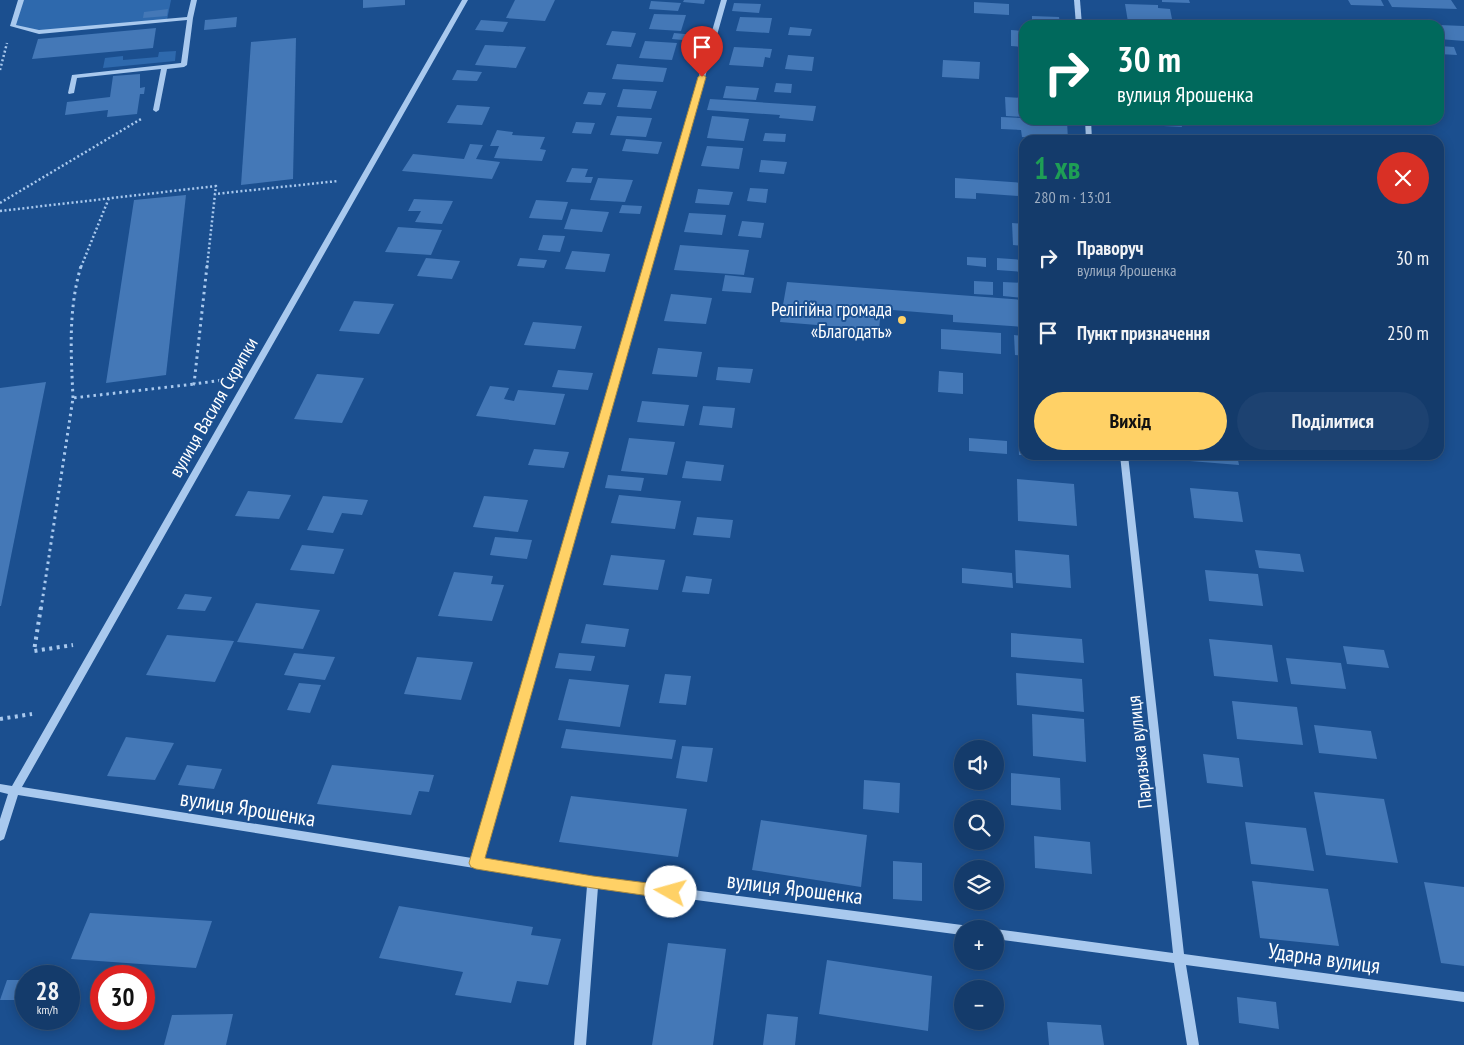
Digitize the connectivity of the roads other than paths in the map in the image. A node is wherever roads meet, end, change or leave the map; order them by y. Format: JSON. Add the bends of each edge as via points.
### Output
{"nodes":[{"id":1,"x":21,"y":0,"type":"edge"},
{"id":2,"x":194,"y":0,"type":"edge"},
{"id":3,"x":465,"y":0,"type":"edge"},
{"id":4,"x":724,"y":0,"type":"edge"},
{"id":5,"x":1077,"y":0,"type":"edge"},
{"id":6,"x":190,"y":18,"type":"junction"},
{"id":7,"x":1079,"y":20,"type":"edge"},
{"id":8,"x":164,"y":67,"type":"junction"},
{"id":9,"x":71,"y":93,"type":"dead end"},
{"id":10,"x":156,"y":110,"type":"road end"},
{"id":11,"x":1125,"y":460,"type":"edge"},
{"id":12,"x":0,"y":788,"type":"edge"},
{"id":13,"x":14,"y":792,"type":"junction"},
{"id":14,"x":0,"y":836,"type":"edge"},
{"id":15,"x":476,"y":863,"type":"junction"},
{"id":16,"x":593,"y":882,"type":"junction"},
{"id":17,"x":954,"y":929,"type":"edge"},
{"id":18,"x":1004,"y":935,"type":"edge"},
{"id":19,"x":1179,"y":958,"type":"junction"},
{"id":20,"x":1464,"y":997,"type":"edge"},
{"id":21,"x":580,"y":1045,"type":"edge"},
{"id":22,"x":1193,"y":1045,"type":"edge"}],
"edges":[{"from":1,"to":6,"type":"street","via":[[12,26],[39,32]]},
{"from":2,"to":6,"type":"street"},
{"from":3,"to":13,"type":"street","name":"вулиця Василя Скрипки"},
{"from":4,"to":15,"type":"street"},
{"from":5,"to":7,"type":"street"},
{"from":6,"to":8,"type":"street","via":[[184,65]]},
{"from":8,"to":9,"type":"street","via":[[74,76]]},
{"from":8,"to":10,"type":"street"},
{"from":11,"to":19,"type":"street","name":"Паризька вулиця"},
{"from":12,"to":13,"type":"street","name":"вулиця Ярошенка"},
{"from":13,"to":14,"type":"street","name":"вулиця Василя Скрипки"},
{"from":13,"to":15,"type":"street","name":"вулиця Ярошенка"},
{"from":15,"to":16,"type":"street","name":"вулиця Ярошенка"},
{"from":16,"to":17,"type":"street","name":"вулиця Ярошенка"},
{"from":16,"to":21,"type":"street"},
{"from":18,"to":19,"type":"street"},
{"from":19,"to":20,"type":"street","name":"Ударна вулиця"},
{"from":19,"to":22,"type":"street","name":"Паризька вулиця"}]}
